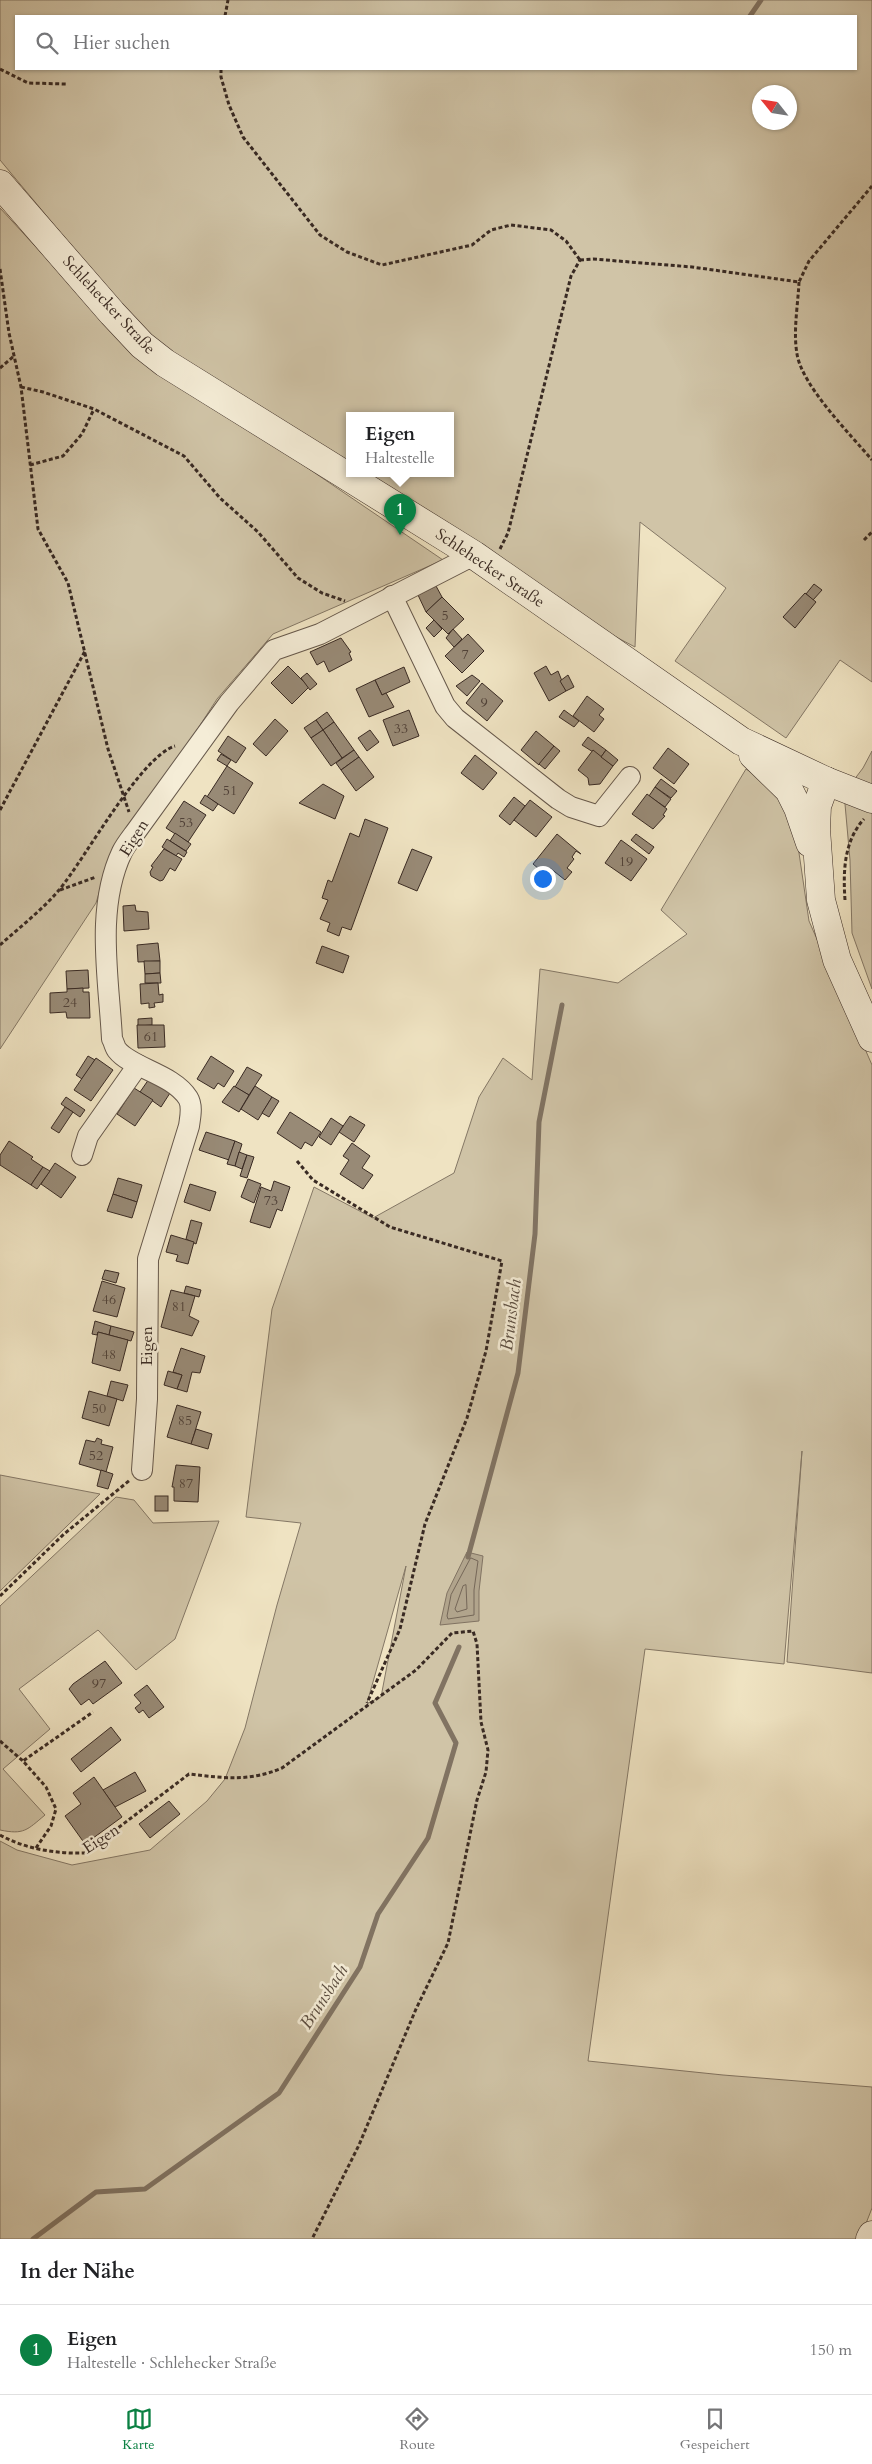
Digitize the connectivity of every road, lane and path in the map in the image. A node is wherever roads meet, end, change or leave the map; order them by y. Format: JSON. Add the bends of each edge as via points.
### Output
{"nodes":[{"id":1,"x":228,"y":0,"type":"edge"},
{"id":2,"x":225,"y":15,"type":"edge"},
{"id":3,"x":0,"y":69,"type":"edge"},
{"id":4,"x":221,"y":70,"type":"edge"},
{"id":5,"x":66,"y":84,"type":"dead end"},
{"id":6,"x":0,"y":184,"type":"edge"},
{"id":7,"x":872,"y":186,"type":"edge"},
{"id":8,"x":580,"y":260,"type":"junction"},
{"id":9,"x":0,"y":269,"type":"edge"},
{"id":10,"x":799,"y":282,"type":"junction"},
{"id":11,"x":14,"y":356,"type":"junction"},
{"id":12,"x":0,"y":368,"type":"edge"},
{"id":13,"x":21,"y":387,"type":"junction"},
{"id":14,"x":94,"y":409,"type":"junction"},
{"id":15,"x":872,"y":460,"type":"edge"},
{"id":16,"x":30,"y":465,"type":"junction"},
{"id":17,"x":346,"y":477,"type":"edge"},
{"id":18,"x":346,"y":477,"type":"edge"},
{"id":19,"x":872,"y":532,"type":"edge"},
{"id":20,"x":864,"y":540,"type":"dead end"},
{"id":21,"x":482,"y":561,"type":"junction"},
{"id":22,"x":392,"y":596,"type":"junction"},
{"id":23,"x":360,"y":614,"type":"junction"},
{"id":24,"x":85,"y":651,"type":"junction"},
{"id":25,"x":741,"y":741,"type":"junction"},
{"id":26,"x":179,"y":745,"type":"dead end"},
{"id":27,"x":630,"y":777,"type":"dead end"},
{"id":28,"x":826,"y":781,"type":"junction"},
{"id":29,"x":124,"y":797,"type":"junction"},
{"id":30,"x":870,"y":807,"type":"edge"},
{"id":31,"x":0,"y":810,"type":"edge"},
{"id":32,"x":137,"y":830,"type":"junction"},
{"id":33,"x":816,"y":863,"type":"junction"},
{"id":34,"x":114,"y":874,"type":"junction"},
{"id":35,"x":58,"y":891,"type":"junction"},
{"id":36,"x":833,"y":901,"type":"junction"},
{"id":37,"x":0,"y":944,"type":"edge"},
{"id":38,"x":872,"y":1038,"type":"edge"},
{"id":39,"x":138,"y":1065,"type":"junction"},
{"id":40,"x":82,"y":1155,"type":"dead end"},
{"id":41,"x":297,"y":1161,"type":"dead end"},
{"id":42,"x":142,"y":1470,"type":"joint"},
{"id":43,"x":0,"y":1596,"type":"edge"},
{"id":44,"x":367,"y":1704,"type":"junction"},
{"id":45,"x":93,"y":1712,"type":"dead end"},
{"id":46,"x":0,"y":1742,"type":"edge"},
{"id":47,"x":23,"y":1761,"type":"junction"},
{"id":48,"x":0,"y":1835,"type":"edge"},
{"id":49,"x":36,"y":1848,"type":"junction"},
{"id":50,"x":872,"y":2235,"type":"edge"},
{"id":51,"x":312,"y":2239,"type":"edge"},
{"id":52,"x":870,"y":2239,"type":"edge"}],
"edges":[{"from":1,"to":2,"type":"path"},
{"from":3,"to":5,"type":"path","via":[[28,83]]},
{"from":4,"to":8,"type":"path","via":[[229,106],[243,137],[320,235],[347,252],[382,265],[472,245],[491,230],[511,225],[551,230],[566,241]]},
{"from":6,"to":17,"type":"main road","name":"Schlehecker Straße","via":[[142,345]]},
{"from":7,"to":10,"type":"path","via":[[809,261]]},
{"from":8,"to":10,"type":"path","via":[[594,258],[682,266]]},
{"from":8,"to":21,"type":"path","via":[[571,276],[508,533]]},
{"from":9,"to":11,"type":"path"},
{"from":10,"to":15,"type":"path","via":[[797,356],[807,380]]},
{"from":11,"to":12,"type":"path"},
{"from":11,"to":13,"type":"path"},
{"from":13,"to":14,"type":"path"},
{"from":13,"to":16,"type":"path"},
{"from":14,"to":16,"type":"path","via":[[82,434],[63,456]]},
{"from":14,"to":23,"type":"path","via":[[184,456],[298,578],[322,593],[344,601]]},
{"from":16,"to":24,"type":"path","via":[[38,529],[68,583]]},
{"from":18,"to":21,"type":"main road","name":"Schlehecker Straße"},
{"from":19,"to":20,"type":"path"},
{"from":21,"to":22,"type":"street","name":"Eigen"},
{"from":21,"to":25,"type":"main road","name":"Schlehecker Straße"},
{"from":22,"to":23,"type":"street","name":"Eigen"},
{"from":22,"to":27,"type":"street","via":[[445,706],[455,718],[558,799],[571,807],[600,816]]},
{"from":23,"to":32,"type":"street","name":"Eigen","via":[[320,634],[274,650],[229,703]]},
{"from":24,"to":29,"type":"path","via":[[108,749]]},
{"from":24,"to":31,"type":"path"},
{"from":25,"to":28,"type":"main road","name":"Schlehecker Straße"},
{"from":25,"to":33,"type":"main road","via":[[759,763],[789,790]]},
{"from":26,"to":29,"type":"path","via":[[151,763]]},
{"from":28,"to":30,"type":"main road","name":"Schlehecker Straße"},
{"from":28,"to":33,"type":"main road","via":[[818,806]]},
{"from":29,"to":32,"type":"path"},
{"from":29,"to":35,"type":"path"},
{"from":30,"to":36,"type":"path","via":[[850,838],[844,882]]},
{"from":32,"to":34,"type":"street","name":"Eigen","via":[[122,851]]},
{"from":33,"to":36,"type":"main road"},
{"from":34,"to":35,"type":"path","via":[[69,885]]},
{"from":34,"to":39,"type":"street","name":"Eigen","via":[[106,918],[112,1039],[117,1050]]},
{"from":35,"to":37,"type":"path"},
{"from":36,"to":38,"type":"main road","via":[[837,960]]},
{"from":39,"to":40,"type":"street","via":[[88,1136]]},
{"from":39,"to":42,"type":"street","name":"Eigen","via":[[174,1085],[189,1099],[190,1110],[189,1126],[148,1259],[147,1399]]},
{"from":41,"to":44,"type":"path","via":[[313,1180],[390,1227],[502,1262],[486,1351],[467,1418],[425,1524],[400,1629]]},
{"from":42,"to":43,"type":"path","via":[[64,1534]]},
{"from":44,"to":49,"type":"path","name":"Eigen","via":[[282,1768],[262,1776],[226,1779],[189,1774],[85,1853],[67,1854]]},
{"from":44,"to":51,"type":"path","via":[[416,1670],[452,1633],[473,1631],[477,1644],[481,1722],[488,1750],[486,1772],[477,1800],[448,1943],[416,2009],[359,2145]]},
{"from":45,"to":47,"type":"path"},
{"from":46,"to":47,"type":"path"},
{"from":47,"to":49,"type":"path","via":[[46,1787],[56,1809],[51,1826]]},
{"from":48,"to":49,"type":"path","name":"Eigen"},
{"from":50,"to":52,"type":"main road"}]}
